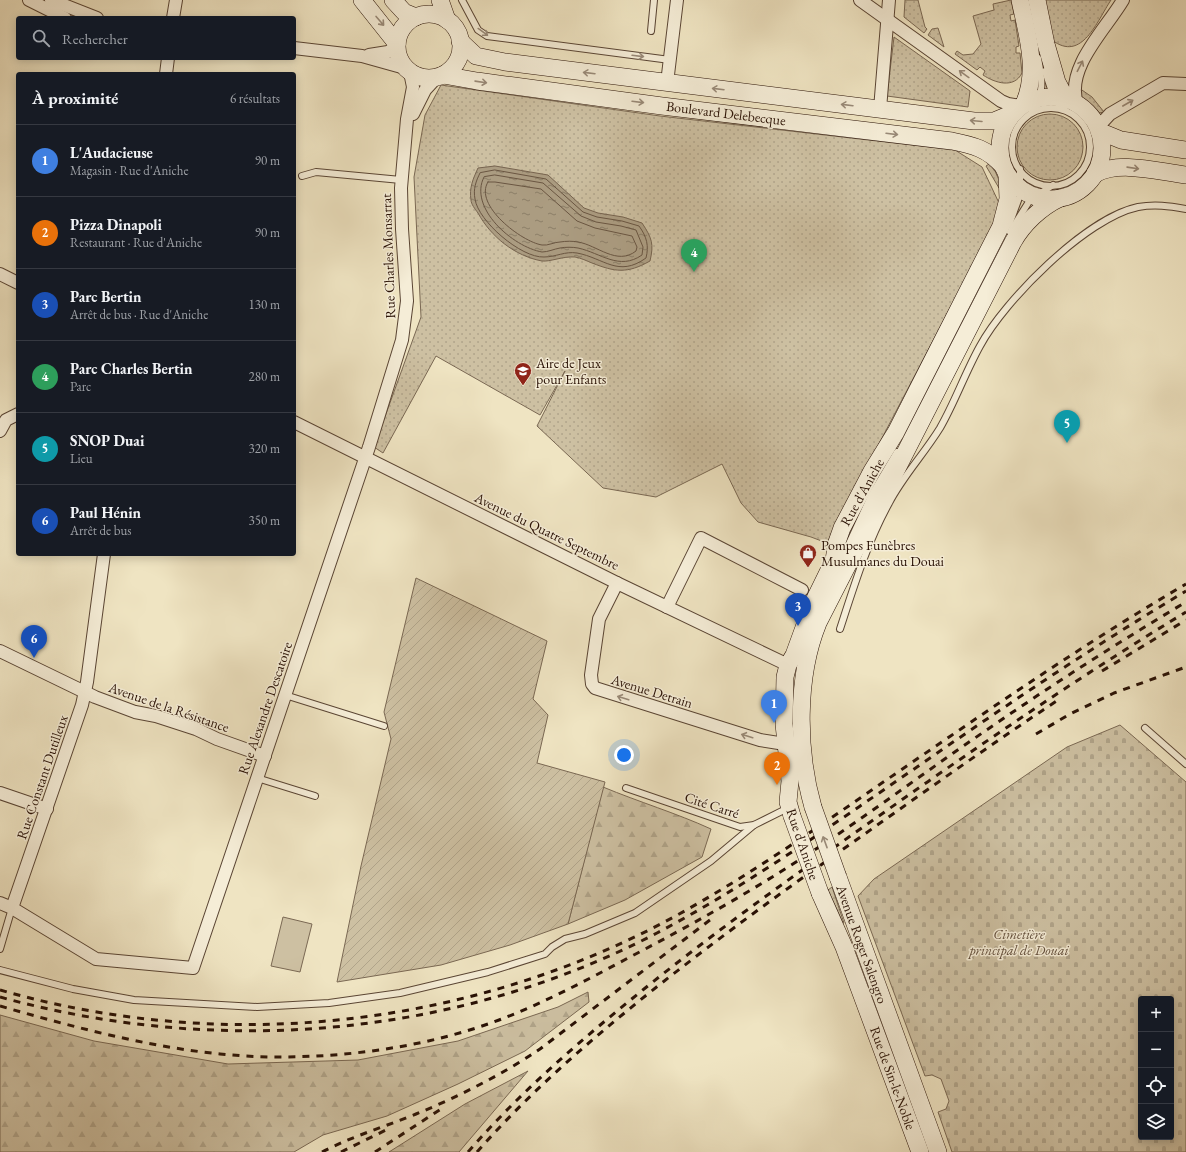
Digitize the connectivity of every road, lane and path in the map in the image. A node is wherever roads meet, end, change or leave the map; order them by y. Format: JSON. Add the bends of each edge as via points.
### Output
{"nodes":[{"id":1,"x":29,"y":0,"type":"edge"},
{"id":2,"x":51,"y":0,"type":"edge"},
{"id":3,"x":176,"y":0,"type":"edge"},
{"id":4,"x":362,"y":0,"type":"edge"},
{"id":5,"x":394,"y":0,"type":"edge"},
{"id":6,"x":430,"y":0,"type":"edge"},
{"id":7,"x":440,"y":0,"type":"edge"},
{"id":8,"x":462,"y":0,"type":"edge"},
{"id":9,"x":654,"y":0,"type":"edge"},
{"id":10,"x":677,"y":0,"type":"edge"},
{"id":11,"x":860,"y":0,"type":"edge"},
{"id":12,"x":889,"y":0,"type":"edge"},
{"id":13,"x":1020,"y":0,"type":"edge"},
{"id":14,"x":1026,"y":0,"type":"edge"},
{"id":15,"x":1031,"y":0,"type":"edge"},
{"id":16,"x":1037,"y":0,"type":"edge"},
{"id":17,"x":1123,"y":0,"type":"edge"},
{"id":18,"x":61,"y":16,"type":"edge"},
{"id":19,"x":92,"y":16,"type":"edge"},
{"id":20,"x":173,"y":16,"type":"edge"},
{"id":21,"x":418,"y":16,"type":"junction"},
{"id":22,"x":447,"y":20,"type":"junction"},
{"id":23,"x":889,"y":20,"type":"junction"},
{"id":24,"x":651,"y":30,"type":"dead end"},
{"id":25,"x":460,"y":42,"type":"junction"},
{"id":26,"x":397,"y":45,"type":"junction"},
{"id":27,"x":296,"y":48,"type":"edge"},
{"id":28,"x":362,"y":56,"type":"junction"},
{"id":29,"x":168,"y":60,"type":"edge"},
{"id":30,"x":670,"y":60,"type":"junction"},
{"id":31,"x":408,"y":70,"type":"junction"},
{"id":32,"x":166,"y":72,"type":"edge"},
{"id":33,"x":440,"y":76,"type":"junction"},
{"id":34,"x":667,"y":83,"type":"junction"},
{"id":35,"x":1186,"y":84,"type":"edge"},
{"id":36,"x":1060,"y":101,"type":"junction"},
{"id":37,"x":880,"y":109,"type":"junction"},
{"id":38,"x":1022,"y":109,"type":"junction"},
{"id":39,"x":1098,"y":129,"type":"junction"},
{"id":40,"x":405,"y":142,"type":"junction"},
{"id":41,"x":1186,"y":150,"type":"edge"},
{"id":42,"x":1010,"y":170,"type":"junction"},
{"id":43,"x":1095,"y":174,"type":"junction"},
{"id":44,"x":302,"y":176,"type":"dead end"},
{"id":45,"x":1186,"y":176,"type":"edge"},
{"id":46,"x":401,"y":180,"type":"junction"},
{"id":47,"x":1056,"y":192,"type":"junction"},
{"id":48,"x":1028,"y":193,"type":"junction"},
{"id":49,"x":1186,"y":209,"type":"edge"},
{"id":50,"x":0,"y":274,"type":"edge"},
{"id":51,"x":16,"y":282,"type":"edge"},
{"id":52,"x":16,"y":415,"type":"edge"},
{"id":53,"x":296,"y":423,"type":"edge"},
{"id":54,"x":0,"y":431,"type":"edge"},
{"id":55,"x":364,"y":458,"type":"junction"},
{"id":56,"x":104,"y":556,"type":"edge"},
{"id":57,"x":834,"y":560,"type":"junction"},
{"id":58,"x":617,"y":583,"type":"junction"},
{"id":59,"x":802,"y":590,"type":"dead end"},
{"id":60,"x":667,"y":607,"type":"junction"},
{"id":61,"x":840,"y":629,"type":"dead end"},
{"id":62,"x":0,"y":651,"type":"edge"},
{"id":63,"x":793,"y":664,"type":"junction"},
{"id":64,"x":796,"y":685,"type":"dead end"},
{"id":65,"x":85,"y":693,"type":"junction"},
{"id":66,"x":285,"y":695,"type":"junction"},
{"id":67,"x":795,"y":696,"type":"dead end"},
{"id":68,"x":384,"y":726,"type":"dead end"},
{"id":69,"x":798,"y":728,"type":"joint"},
{"id":70,"x":1145,"y":728,"type":"dead end"},
{"id":71,"x":785,"y":744,"type":"junction"},
{"id":72,"x":265,"y":756,"type":"junction"},
{"id":73,"x":1186,"y":764,"type":"edge"},
{"id":74,"x":257,"y":778,"type":"junction"},
{"id":75,"x":626,"y":788,"type":"dead end"},
{"id":76,"x":0,"y":793,"type":"edge"},
{"id":77,"x":315,"y":796,"type":"dead end"},
{"id":78,"x":47,"y":809,"type":"junction"},
{"id":79,"x":800,"y":811,"type":"junction"},
{"id":80,"x":754,"y":825,"type":"junction"},
{"id":81,"x":829,"y":886,"type":"junction"},
{"id":82,"x":0,"y":903,"type":"edge"},
{"id":83,"x":12,"y":908,"type":"junction"},
{"id":84,"x":0,"y":949,"type":"edge"},
{"id":85,"x":0,"y":970,"type":"edge"},
{"id":86,"x":920,"y":1152,"type":"edge"},
{"id":87,"x":926,"y":1152,"type":"edge"},
{"id":88,"x":931,"y":1152,"type":"edge"},
{"id":89,"x":938,"y":1152,"type":"edge"}],
"edges":[{"from":1,"to":18,"type":"street"},
{"from":2,"to":19,"type":"street"},
{"from":3,"to":20,"type":"street"},
{"from":4,"to":26,"type":"main road","one_way":true},
{"from":5,"to":21,"type":"main road","via":[[404,12]]},
{"from":6,"to":21,"type":"main road"},
{"from":7,"to":22,"type":"main road"},
{"from":8,"to":30,"type":"lane","one_way":true,"via":[[478,30],[487,36]]},
{"from":9,"to":24,"type":"lane"},
{"from":10,"to":30,"type":"street"},
{"from":11,"to":23,"type":"street"},
{"from":12,"to":23,"type":"street"},
{"from":13,"to":38,"type":"main road","via":[[1031,60],[1031,82]]},
{"from":14,"to":36,"type":"lane","via":[[1042,76]]},
{"from":15,"to":36,"type":"lane","via":[[1048,81]]},
{"from":16,"to":36,"type":"main road"},
{"from":36,"to":17,"type":"street","one_way":true,"via":[[1074,89],[1079,68]]},
{"from":21,"to":22,"type":"main road","via":[[434,15]]},
{"from":21,"to":26,"type":"main road","via":[[404,26],[398,36]]},
{"from":22,"to":25,"type":"main road","via":[[457,31]]},
{"from":23,"to":37,"type":"street"},
{"from":38,"to":23,"type":"street","one_way":true,"via":[[1001,101]]},
{"from":25,"to":33,"type":"main road","via":[[458,60],[452,69]]},
{"from":34,"to":25,"type":"main road","name":"Boulevard Delebecque","one_way":true,"via":[[481,58],[471,53]]},
{"from":26,"to":28,"type":"street","via":[[388,52]]},
{"from":26,"to":31,"type":"main road","via":[[400,59]]},
{"from":27,"to":28,"type":"street"},
{"from":28,"to":31,"type":"street"},
{"from":29,"to":32,"type":"street"},
{"from":30,"to":34,"type":"street"},
{"from":31,"to":33,"type":"main road","via":[[425,78]]},
{"from":31,"to":40,"type":"street","name":"Rue Charles Monsarrat","via":[[413,87]]},
{"from":33,"to":40,"type":"street","name":"Rue Charles Monsarrat","via":[[425,90],[416,107]]},
{"from":33,"to":42,"type":"main road","name":"Boulevard Delebecque","one_way":true,"via":[[958,142],[983,148]]},
{"from":37,"to":34,"type":"main road","name":"Boulevard Delebecque","one_way":true},
{"from":39,"to":35,"type":"street","one_way":true,"via":[[1110,114],[1163,83]]},
{"from":36,"to":38,"type":"main road","name":"Boulevard Delebecque"},
{"from":36,"to":38,"type":"lane","via":[[1048,108]]},
{"from":36,"to":39,"type":"main road","via":[[1090,115]]},
{"from":36,"to":47,"type":"lane","via":[[1086,129],[1090,141],[1085,165],[1076,177]]},
{"from":38,"to":37,"type":"main road","name":"Boulevard Delebecque","one_way":true,"via":[[994,121],[981,122]]},
{"from":38,"to":42,"type":"main road","via":[[1005,124],[1000,140],[1000,153]]},
{"from":39,"to":41,"type":"main road","via":[[1121,140]]},
{"from":39,"to":43,"type":"main road","via":[[1102,141],[1102,154]]},
{"from":40,"to":46,"type":"street","name":"Rue Charles Monsarrat"},
{"from":42,"to":47,"type":"lane"},
{"from":42,"to":48,"type":"main road","name":"Boulevard Delebecque"},
{"from":42,"to":57,"type":"main road","name":"Rue d'Aniche","via":[[1008,199],[1001,226],[896,432],[848,516],[837,542]]},
{"from":43,"to":45,"type":"main road","one_way":true,"via":[[1121,167]]},
{"from":43,"to":47,"type":"main road","via":[[1079,191]]},
{"from":44,"to":46,"type":"lane","via":[[316,172]]},
{"from":46,"to":55,"type":"street","name":"Rue Charles Monsarrat","via":[[407,290],[406,321],[400,350]]},
{"from":47,"to":48,"type":"main road","via":[[1047,199]]},
{"from":47,"to":69,"type":"main road","name":"Rue d'Aniche","via":[[1050,204],[1034,216],[1013,242],[818,623],[807,660]]},
{"from":48,"to":57,"type":"lane","via":[[1018,204],[903,432],[874,479]]},
{"from":48,"to":63,"type":"lane","via":[[1026,205],[852,534],[810,627],[802,652]]},
{"from":49,"to":61,"type":"lane","via":[[1160,205],[1137,208],[1118,215],[1084,234],[1029,284],[1000,316],[980,345],[940,428],[889,503],[866,550]]},
{"from":50,"to":51,"type":"street"},
{"from":52,"to":54,"type":"street","via":[[6,420]]},
{"from":53,"to":55,"type":"street","name":"Avenue du Quatre Septembre"},
{"from":55,"to":58,"type":"street","name":"Avenue du Quatre Septembre"},
{"from":55,"to":66,"type":"street","name":"Rue Alexandre Descatoire"},
{"from":56,"to":65,"type":"street","name":"Rue Constant Dutilleux"},
{"from":57,"to":63,"type":"main road","name":"Rue d'Aniche","via":[[813,603]]},
{"from":58,"to":60,"type":"street","name":"Avenue du Quatre Septembre"},
{"from":71,"to":58,"type":"street","name":"Avenue Detrain","one_way":true,"via":[[760,740],[595,688],[591,675],[599,619]]},
{"from":59,"to":60,"type":"street","via":[[701,538]]},
{"from":60,"to":63,"type":"street","name":"Avenue du Quatre Septembre"},
{"from":62,"to":65,"type":"street","name":"Avenue de la Résistance"},
{"from":63,"to":71,"type":"main road","name":"Rue d'Aniche","via":[[784,688]]},
{"from":63,"to":79,"type":"lane","via":[[789,687],[789,723],[794,798]]},
{"from":64,"to":67,"type":"lane"},
{"from":65,"to":72,"type":"street","name":"Avenue de la Résistance","via":[[135,712],[196,729]]},
{"from":65,"to":78,"type":"street","name":"Rue Constant Dutilleux"},
{"from":66,"to":68,"type":"lane"},
{"from":66,"to":72,"type":"street","name":"Rue Alexandre Descatoire"},
{"from":69,"to":79,"type":"main road","name":"Avenue Roger Salengro","via":[[807,781]]},
{"from":70,"to":73,"type":"lane"},
{"from":71,"to":79,"type":"main road","name":"Rue d'Aniche","via":[[789,773]]},
{"from":72,"to":74,"type":"street","name":"Rue Alexandre Descatoire"},
{"from":74,"to":77,"type":"lane"},
{"from":74,"to":83,"type":"street","name":"Rue Alexandre Descatoire","via":[[193,968],[96,959]]},
{"from":75,"to":80,"type":"lane","name":"Cité Carré","via":[[728,824],[740,827]]},
{"from":76,"to":78,"type":"street"},
{"from":78,"to":83,"type":"street","name":"Rue Constant Dutilleux"},
{"from":79,"to":80,"type":"lane","name":"Cité Carré"},
{"from":81,"to":79,"type":"main road","name":"Avenue Roger Salengro","one_way":true,"bridge":true},
{"from":79,"to":81,"type":"main road","name":"Rue d'Aniche","bridge":true},
{"from":80,"to":85,"type":"lane","via":[[711,861],[635,913],[585,934],[565,939],[545,954],[488,972],[400,993],[329,1003],[257,1008],[134,1000],[73,989]]},
{"from":81,"to":86,"type":"main road","name":"Rue de Sin-le-Noble","via":[[844,947]]},
{"from":81,"to":87,"type":"lane"},
{"from":81,"to":88,"type":"lane"},
{"from":81,"to":89,"type":"main road","name":"Avenue Roger Salengro"},
{"from":82,"to":83,"type":"street"},
{"from":83,"to":84,"type":"lane"}]}
